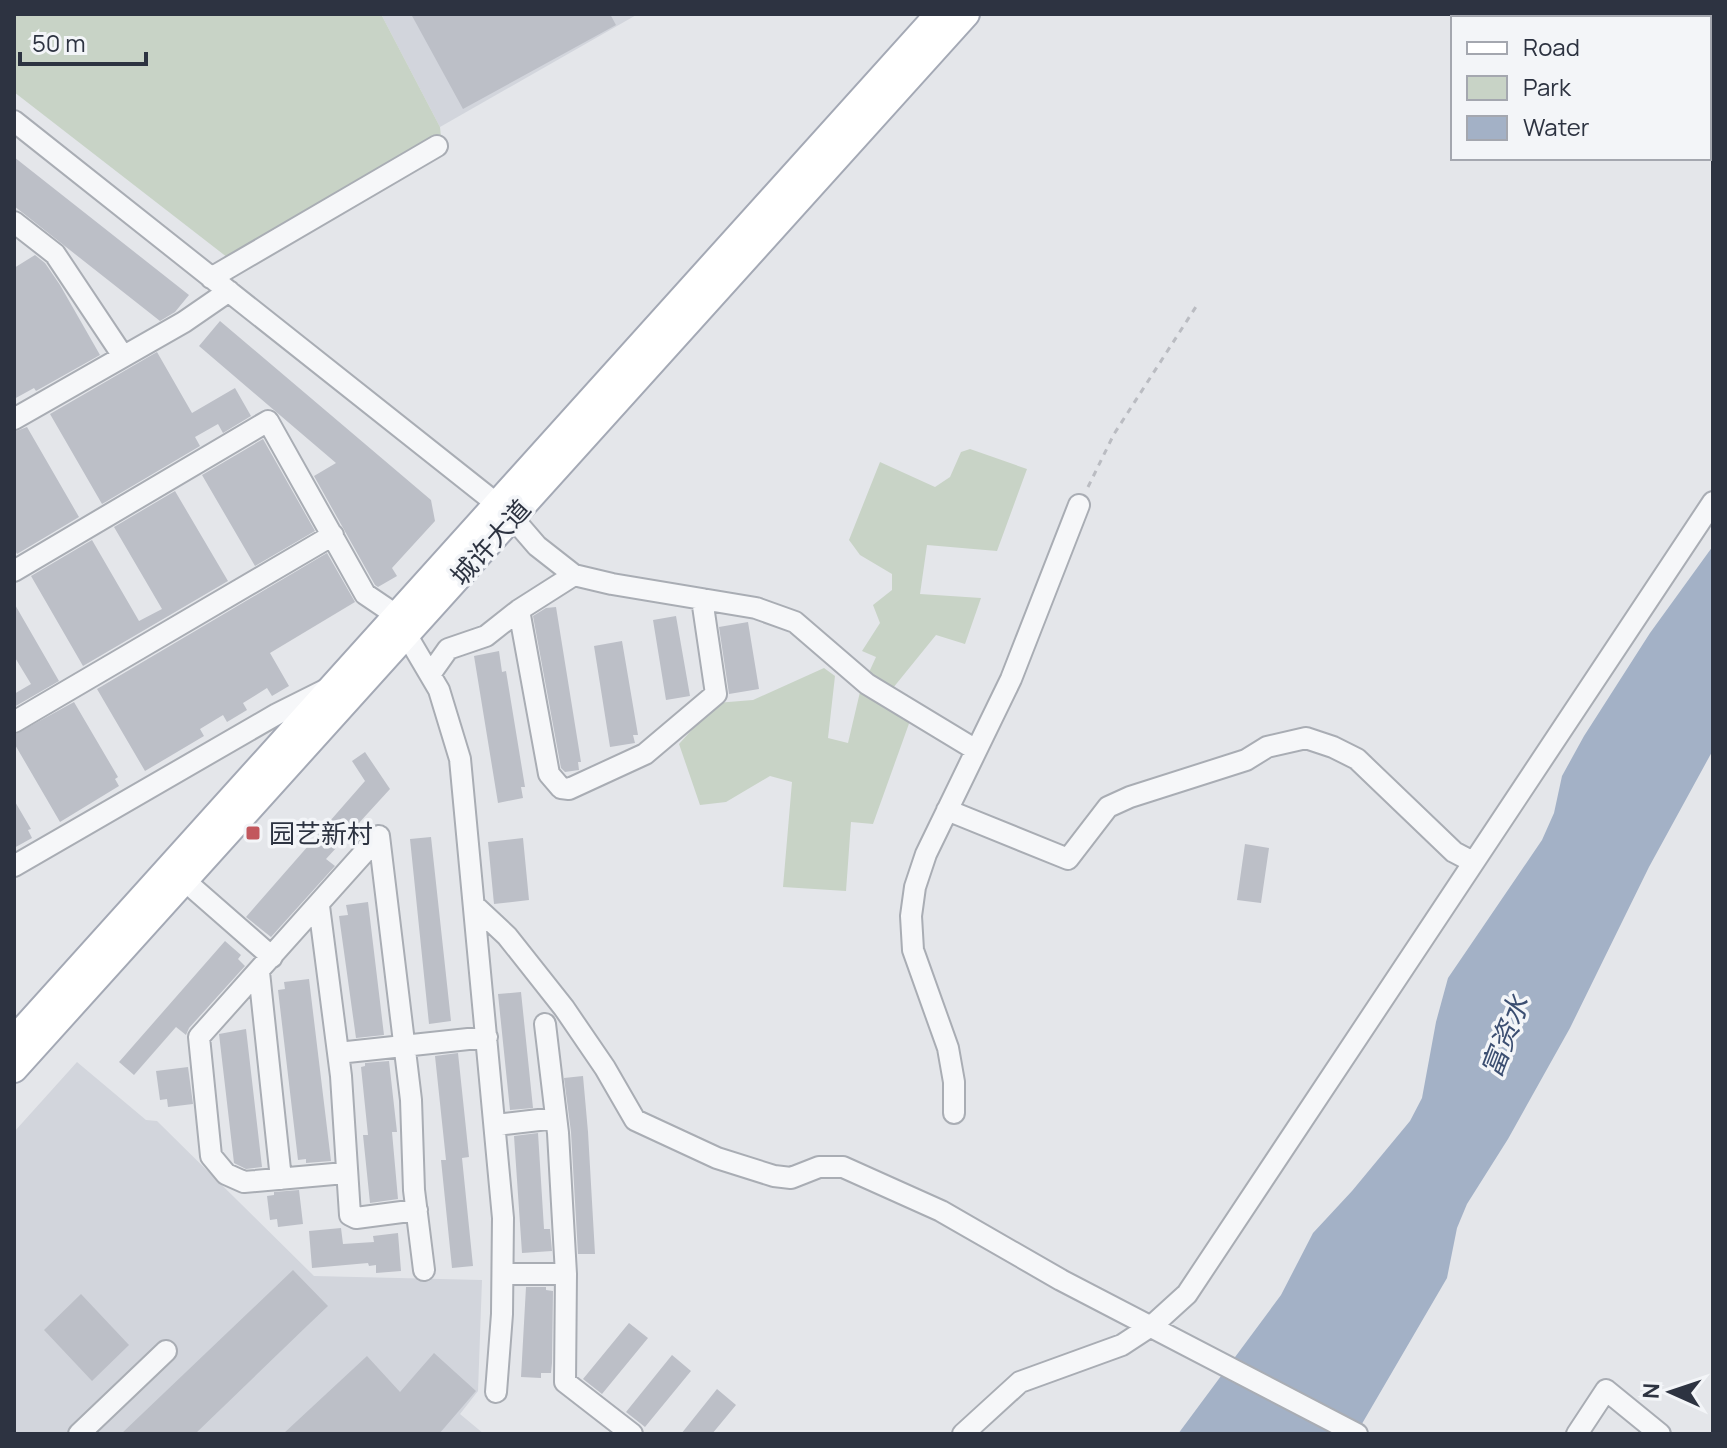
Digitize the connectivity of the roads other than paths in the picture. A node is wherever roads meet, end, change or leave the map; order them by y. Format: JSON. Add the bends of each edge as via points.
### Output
{"nodes":[{"id":1,"x":939,"y":14,"type":"edge"},
{"id":2,"x":966,"y":14,"type":"edge"},
{"id":3,"x":14,"y":121,"type":"edge"},
{"id":4,"x":437,"y":146,"type":"dead end"},
{"id":5,"x":14,"y":222,"type":"edge"},
{"id":6,"x":211,"y":278,"type":"junction"},
{"id":7,"x":229,"y":291,"type":"junction"},
{"id":8,"x":123,"y":356,"type":"junction"},
{"id":9,"x":14,"y":419,"type":"edge"},
{"id":10,"x":1713,"y":502,"type":"edge"},
{"id":11,"x":1079,"y":505,"type":"road end"},
{"id":12,"x":504,"y":511,"type":"junction"},
{"id":13,"x":333,"y":535,"type":"junction"},
{"id":14,"x":14,"y":571,"type":"edge"},
{"id":15,"x":574,"y":575,"type":"junction"},
{"id":16,"x":702,"y":599,"type":"junction"},
{"id":17,"x":519,"y":610,"type":"junction"},
{"id":18,"x":401,"y":625,"type":"junction"},
{"id":19,"x":431,"y":673,"type":"junction"},
{"id":20,"x":333,"y":686,"type":"junction"},
{"id":21,"x":14,"y":722,"type":"edge"},
{"id":22,"x":976,"y":750,"type":"junction"},
{"id":23,"x":947,"y":810,"type":"junction"},
{"id":24,"x":1473,"y":862,"type":"junction"},
{"id":25,"x":14,"y":866,"type":"edge"},
{"id":26,"x":184,"y":880,"type":"junction"},
{"id":27,"x":319,"y":906,"type":"junction"},
{"id":28,"x":475,"y":906,"type":"junction"},
{"id":29,"x":266,"y":964,"type":"junction"},
{"id":30,"x":545,"y":1024,"type":"dead end"},
{"id":31,"x":487,"y":1037,"type":"junction"},
{"id":32,"x":14,"y":1040,"type":"edge"},
{"id":33,"x":405,"y":1046,"type":"junction"},
{"id":34,"x":338,"y":1053,"type":"junction"},
{"id":35,"x":14,"y":1069,"type":"edge"},
{"id":36,"x":954,"y":1113,"type":"dead end"},
{"id":37,"x":556,"y":1118,"type":"junction"},
{"id":38,"x":496,"y":1125,"type":"junction"},
{"id":39,"x":345,"y":1173,"type":"junction"},
{"id":40,"x":281,"y":1179,"type":"junction"},
{"id":41,"x":417,"y":1210,"type":"junction"},
{"id":42,"x":424,"y":1270,"type":"dead end"},
{"id":43,"x":503,"y":1274,"type":"junction"},
{"id":44,"x":566,"y":1274,"type":"junction"},
{"id":45,"x":1150,"y":1327,"type":"junction"},
{"id":46,"x":166,"y":1351,"type":"dead end"},
{"id":47,"x":496,"y":1392,"type":"dead end"},
{"id":48,"x":79,"y":1434,"type":"edge"},
{"id":49,"x":632,"y":1434,"type":"edge"},
{"id":50,"x":963,"y":1434,"type":"edge"},
{"id":51,"x":1357,"y":1434,"type":"edge"},
{"id":52,"x":1577,"y":1434,"type":"edge"},
{"id":53,"x":1660,"y":1434,"type":"edge"}],
"edges":[{"from":1,"to":12,"type":"main road","name":"城许大道"},
{"from":2,"to":12,"type":"main road","name":"城许大道"},
{"from":3,"to":6,"type":"street"},
{"from":4,"to":6,"type":"street"},
{"from":5,"to":8,"type":"street","via":[[55,254]]},
{"from":6,"to":7,"type":"street"},
{"from":7,"to":8,"type":"street"},
{"from":7,"to":12,"type":"street"},
{"from":8,"to":9,"type":"street"},
{"from":10,"to":24,"type":"street"},
{"from":11,"to":22,"type":"street","via":[[1011,679]]},
{"from":12,"to":15,"type":"street"},
{"from":12,"to":18,"type":"main road","name":"城许大道"},
{"from":13,"to":14,"type":"street","via":[[268,421]]},
{"from":13,"to":18,"type":"street","via":[[365,594]]},
{"from":13,"to":21,"type":"street"},
{"from":15,"to":16,"type":"street"},
{"from":15,"to":17,"type":"street"},
{"from":16,"to":17,"type":"street","via":[[716,694],[645,754],[569,789],[549,774]]},
{"from":16,"to":22,"type":"street","via":[[756,608],[795,622],[867,684]]},
{"from":17,"to":19,"type":"street","via":[[486,636],[448,649]]},
{"from":18,"to":19,"type":"street"},
{"from":18,"to":20,"type":"main road","name":"城许大道"},
{"from":18,"to":26,"type":"main road","name":"城许大道"},
{"from":19,"to":28,"type":"street","via":[[460,759]]},
{"from":20,"to":25,"type":"street"},
{"from":20,"to":32,"type":"main road","name":"城许大道"},
{"from":22,"to":23,"type":"street"},
{"from":23,"to":24,"type":"street","via":[[1068,859],[1108,807],[1246,760],[1267,747],[1306,738],[1357,759],[1454,852]]},
{"from":23,"to":36,"type":"street","via":[[920,870],[911,925],[917,966],[948,1048]]},
{"from":24,"to":45,"type":"street","via":[[1187,1294]]},
{"from":26,"to":29,"type":"street"},
{"from":26,"to":35,"type":"main road","name":"城许大道"},
{"from":27,"to":29,"type":"street"},
{"from":27,"to":33,"type":"street","via":[[379,836]]},
{"from":27,"to":34,"type":"street"},
{"from":28,"to":31,"type":"street"},
{"from":28,"to":45,"type":"street","via":[[507,936],[564,1008],[635,1120],[717,1158],[774,1176],[791,1178],[819,1167],[843,1167],[941,1211]]},
{"from":29,"to":40,"type":"street"},
{"from":29,"to":40,"type":"street","via":[[199,1037],[211,1156],[237,1180]]},
{"from":30,"to":37,"type":"street"},
{"from":31,"to":33,"type":"street"},
{"from":31,"to":38,"type":"street"},
{"from":33,"to":34,"type":"street"},
{"from":33,"to":41,"type":"street"},
{"from":34,"to":39,"type":"street"},
{"from":37,"to":38,"type":"street"},
{"from":37,"to":44,"type":"street"},
{"from":38,"to":43,"type":"street"},
{"from":39,"to":40,"type":"street"},
{"from":39,"to":41,"type":"street","via":[[350,1215]]},
{"from":41,"to":42,"type":"street"},
{"from":43,"to":44,"type":"street"},
{"from":43,"to":47,"type":"street"},
{"from":44,"to":49,"type":"street","via":[[565,1382]]},
{"from":45,"to":50,"type":"street","via":[[1122,1345],[1020,1382]]},
{"from":45,"to":51,"type":"street"},
{"from":46,"to":48,"type":"street"},
{"from":52,"to":53,"type":"street","via":[[1606,1390]]}]}
